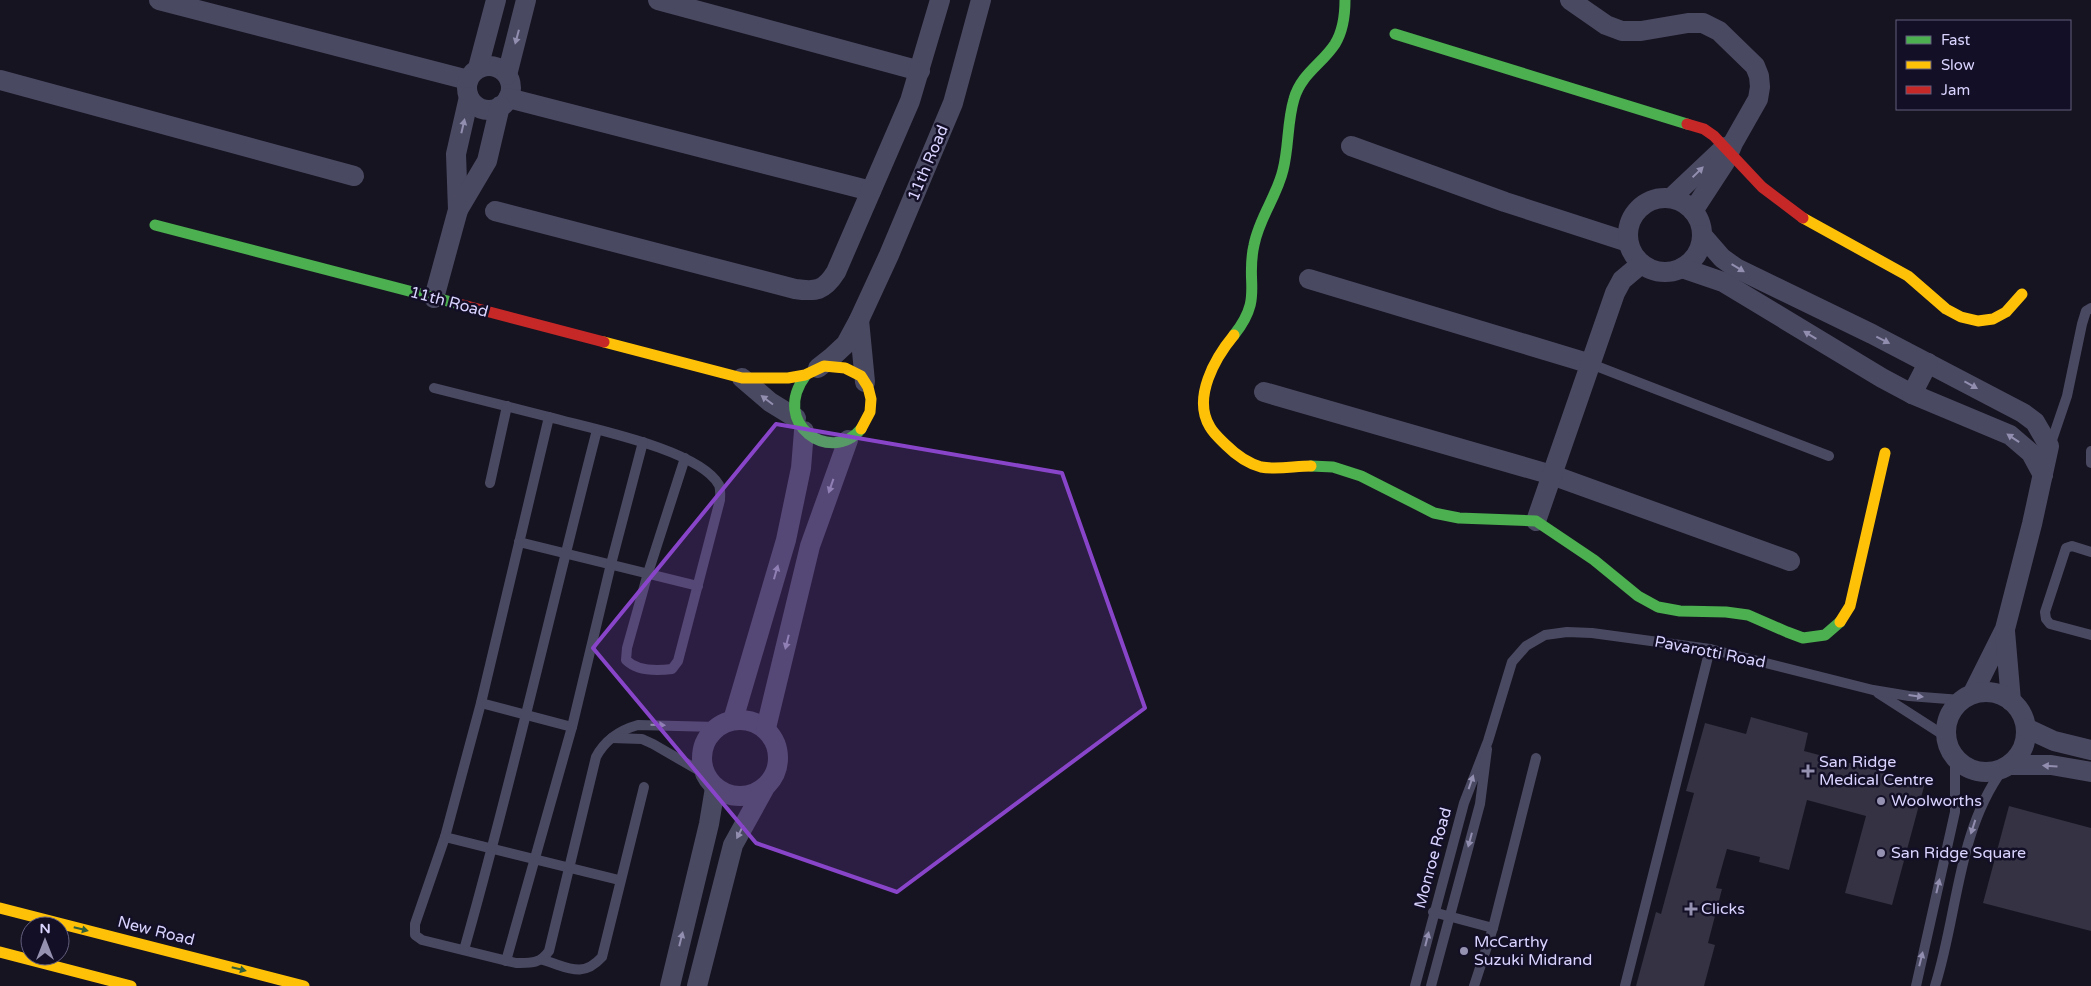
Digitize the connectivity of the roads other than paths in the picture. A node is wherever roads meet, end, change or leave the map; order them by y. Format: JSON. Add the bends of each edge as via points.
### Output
{"nodes":[{"id":1,"x":159,"y":0,"type":"edge"},
{"id":2,"x":496,"y":0,"type":"edge"},
{"id":3,"x":526,"y":0,"type":"edge"},
{"id":4,"x":658,"y":0,"type":"edge"},
{"id":5,"x":940,"y":0,"type":"edge"},
{"id":6,"x":982,"y":0,"type":"edge"},
{"id":7,"x":1345,"y":0,"type":"edge"},
{"id":8,"x":1570,"y":0,"type":"edge"},
{"id":9,"x":1396,"y":34,"type":"dead end"},
{"id":10,"x":920,"y":71,"type":"junction"},
{"id":11,"x":507,"y":75,"type":"junction"},
{"id":12,"x":0,"y":80,"type":"edge"},
{"id":13,"x":472,"y":82,"type":"junction"},
{"id":14,"x":504,"y":102,"type":"junction"},
{"id":15,"x":1351,"y":146,"type":"dead end"},
{"id":16,"x":1729,"y":147,"type":"junction"},
{"id":17,"x":354,"y":176,"type":"dead end"},
{"id":18,"x":871,"y":191,"type":"junction"},
{"id":19,"x":1671,"y":198,"type":"junction"},
{"id":20,"x":458,"y":210,"type":"junction"},
{"id":21,"x":495,"y":211,"type":"dead end"},
{"id":22,"x":1693,"y":211,"type":"junction"},
{"id":23,"x":156,"y":226,"type":"dead end"},
{"id":24,"x":1702,"y":235,"type":"junction"},
{"id":25,"x":1628,"y":242,"type":"junction"},
{"id":26,"x":1641,"y":264,"type":"junction"},
{"id":27,"x":1682,"y":268,"type":"junction"},
{"id":28,"x":1309,"y":279,"type":"dead end"},
{"id":29,"x":2022,"y":294,"type":"dead end"},
{"id":30,"x":434,"y":298,"type":"junction"},
{"id":31,"x":2091,"y":308,"type":"edge"},
{"id":32,"x":859,"y":320,"type":"junction"},
{"id":33,"x":1853,"y":326,"type":"junction"},
{"id":34,"x":1839,"y":352,"type":"junction"},
{"id":35,"x":1928,"y":363,"type":"junction"},
{"id":36,"x":1591,"y":364,"type":"junction"},
{"id":37,"x":812,"y":372,"type":"junction"},
{"id":38,"x":742,"y":378,"type":"junction"},
{"id":39,"x":865,"y":382,"type":"junction"},
{"id":40,"x":434,"y":388,"type":"dead end"},
{"id":41,"x":1264,"y":392,"type":"dead end"},
{"id":42,"x":1912,"y":394,"type":"junction"},
{"id":43,"x":1994,"y":398,"type":"junction"},
{"id":44,"x":507,"y":406,"type":"junction"},
{"id":45,"x":549,"y":418,"type":"junction"},
{"id":46,"x":1984,"y":423,"type":"junction"},
{"id":47,"x":800,"y":424,"type":"junction"},
{"id":48,"x":597,"y":430,"type":"junction"},
{"id":49,"x":848,"y":440,"type":"junction"},
{"id":50,"x":643,"y":442,"type":"junction"},
{"id":51,"x":2049,"y":446,"type":"junction"},
{"id":52,"x":2091,"y":451,"type":"edge"},
{"id":53,"x":1885,"y":453,"type":"dead end"},
{"id":54,"x":1829,"y":456,"type":"dead end"},
{"id":55,"x":685,"y":458,"type":"junction"},
{"id":56,"x":2091,"y":464,"type":"edge"},
{"id":57,"x":2044,"y":475,"type":"junction"},
{"id":58,"x":1552,"y":476,"type":"junction"},
{"id":59,"x":490,"y":483,"type":"dead end"},
{"id":60,"x":1536,"y":521,"type":"junction"},
{"id":61,"x":519,"y":542,"type":"junction"},
{"id":62,"x":2091,"y":552,"type":"edge"},
{"id":63,"x":565,"y":553,"type":"junction"},
{"id":64,"x":1790,"y":561,"type":"dead end"},
{"id":65,"x":611,"y":564,"type":"junction"},
{"id":66,"x":648,"y":573,"type":"junction"},
{"id":67,"x":698,"y":586,"type":"junction"},
{"id":68,"x":2005,"y":629,"type":"junction"},
{"id":69,"x":1545,"y":635,"type":"joint"},
{"id":70,"x":2091,"y":635,"type":"edge"},
{"id":71,"x":1710,"y":648,"type":"junction"},
{"id":72,"x":1872,"y":690,"type":"junction"},
{"id":73,"x":1967,"y":696,"type":"junction"},
{"id":74,"x":2011,"y":701,"type":"junction"},
{"id":75,"x":481,"y":703,"type":"junction"},
{"id":76,"x":526,"y":715,"type":"junction"},
{"id":77,"x":725,"y":723,"type":"junction"},
{"id":78,"x":572,"y":727,"type":"junction"},
{"id":79,"x":766,"y":728,"type":"junction"},
{"id":80,"x":2026,"y":728,"type":"junction"},
{"id":81,"x":1945,"y":736,"type":"junction"},
{"id":82,"x":612,"y":738,"type":"junction"},
{"id":83,"x":1488,"y":741,"type":"junction"},
{"id":84,"x":2091,"y":750,"type":"edge"},
{"id":85,"x":1536,"y":758,"type":"dead end"},
{"id":86,"x":1956,"y":760,"type":"junction"},
{"id":87,"x":2006,"y":767,"type":"junction"},
{"id":88,"x":2091,"y":772,"type":"edge"},
{"id":89,"x":710,"y":781,"type":"junction"},
{"id":90,"x":644,"y":787,"type":"dead end"},
{"id":91,"x":764,"y":789,"type":"junction"},
{"id":92,"x":444,"y":837,"type":"junction"},
{"id":93,"x":493,"y":850,"type":"junction"},
{"id":94,"x":535,"y":859,"type":"junction"},
{"id":95,"x":570,"y":867,"type":"junction"},
{"id":96,"x":620,"y":880,"type":"junction"},
{"id":97,"x":0,"y":908,"type":"edge"},
{"id":98,"x":1434,"y":912,"type":"junction"},
{"id":99,"x":1450,"y":917,"type":"junction"},
{"id":100,"x":1493,"y":928,"type":"junction"},
{"id":101,"x":464,"y":950,"type":"junction"},
{"id":102,"x":0,"y":952,"type":"edge"},
{"id":103,"x":543,"y":960,"type":"junction"},
{"id":104,"x":506,"y":961,"type":"junction"},
{"id":105,"x":131,"y":986,"type":"edge"},
{"id":106,"x":304,"y":986,"type":"edge"},
{"id":107,"x":670,"y":986,"type":"edge"},
{"id":108,"x":697,"y":986,"type":"edge"},
{"id":109,"x":1415,"y":986,"type":"edge"},
{"id":110,"x":1431,"y":986,"type":"edge"},
{"id":111,"x":1474,"y":986,"type":"edge"},
{"id":112,"x":1625,"y":986,"type":"edge"},
{"id":113,"x":1916,"y":986,"type":"edge"},
{"id":114,"x":1935,"y":986,"type":"edge"}],
"edges":[{"from":1,"to":13,"type":"street"},
{"from":2,"to":13,"type":"street"},
{"from":3,"to":11,"type":"street","one_way":true},
{"from":4,"to":10,"type":"street"},
{"from":5,"to":10,"type":"street"},
{"from":6,"to":32,"type":"street","name":"11th Road","via":[[953,103]]},
{"from":7,"to":60,"type":"street","via":[[1345,20],[1332,48],[1309,69],[1295,97],[1283,171],[1272,204],[1259,226],[1253,249],[1249,312],[1212,371],[1204,408],[1208,425],[1234,454],[1256,466],[1334,468],[1358,475],[1432,512],[1458,518]]},
{"from":8,"to":16,"type":"street","via":[[1606,26],[1622,31],[1641,31],[1688,22],[1703,23],[1719,31],[1755,66],[1760,76],[1758,99]]},
{"from":9,"to":16,"type":"street","via":[[1694,125]]},
{"from":10,"to":18,"type":"street"},
{"from":11,"to":13,"type":"street","via":[[497,67],[484,66]]},
{"from":11,"to":14,"type":"street","via":[[511,86]]},
{"from":12,"to":17,"type":"street"},
{"from":13,"to":14,"type":"street","via":[[477,106],[495,109]]},
{"from":20,"to":13,"type":"street","one_way":true,"via":[[456,154]]},
{"from":14,"to":18,"type":"street"},
{"from":14,"to":20,"type":"street","via":[[487,161]]},
{"from":15,"to":25,"type":"street"},
{"from":19,"to":16,"type":"street","one_way":true},
{"from":16,"to":22,"type":"street"},
{"from":16,"to":29,"type":"street","via":[[1754,179],[1783,204],[1908,276],[1960,317],[1992,320],[2004,315]]},
{"from":18,"to":21,"type":"street","via":[[829,283],[820,289],[807,291]]},
{"from":19,"to":22,"type":"street"},
{"from":19,"to":25,"type":"street","via":[[1651,200],[1634,213],[1628,227]]},
{"from":20,"to":30,"type":"street"},
{"from":22,"to":24,"type":"street"},
{"from":23,"to":30,"type":"street","name":"11th Road"},
{"from":24,"to":27,"type":"street","via":[[1697,254]]},
{"from":24,"to":33,"type":"street","one_way":true,"via":[[1722,258],[1736,268]]},
{"from":25,"to":26,"type":"street","via":[[1632,254]]},
{"from":26,"to":27,"type":"street","via":[[1661,272]]},
{"from":26,"to":36,"type":"street","via":[[1618,285]]},
{"from":34,"to":27,"type":"street","one_way":true,"via":[[1723,282]]},
{"from":28,"to":36,"type":"street"},
{"from":30,"to":38,"type":"street","name":"11th Road"},
{"from":31,"to":51,"type":"lane","via":[[2086,311],[2082,324],[2067,396]]},
{"from":32,"to":37,"type":"street","name":"11th Road","via":[[846,344]]},
{"from":32,"to":39,"type":"street","name":"11th Road"},
{"from":33,"to":34,"type":"street"},
{"from":33,"to":35,"type":"street","one_way":true},
{"from":34,"to":42,"type":"street"},
{"from":35,"to":42,"type":"street"},
{"from":35,"to":43,"type":"street","one_way":true},
{"from":36,"to":54,"type":"lane"},
{"from":36,"to":58,"type":"street"},
{"from":37,"to":38,"type":"street","name":"11th Road"},
{"from":37,"to":39,"type":"street","via":[[835,365],[852,370]]},
{"from":37,"to":47,"type":"street","via":[[797,388],[793,403]]},
{"from":47,"to":38,"type":"street","name":"11th Road","one_way":true},
{"from":39,"to":49,"type":"street","via":[[871,398],[870,415],[862,430]]},
{"from":40,"to":44,"type":"lane"},
{"from":41,"to":58,"type":"street"},
{"from":42,"to":46,"type":"street"},
{"from":43,"to":46,"type":"street"},
{"from":43,"to":51,"type":"street","via":[[2035,422]]},
{"from":44,"to":45,"type":"lane"},
{"from":44,"to":59,"type":"lane"},
{"from":45,"to":48,"type":"lane"},
{"from":45,"to":61,"type":"lane"},
{"from":57,"to":46,"type":"street","one_way":true,"via":[[2024,445]]},
{"from":47,"to":49,"type":"street","via":[[817,440],[832,443]]},
{"from":77,"to":47,"type":"street","one_way":true,"via":[[786,540],[801,468]]},
{"from":48,"to":50,"type":"lane"},
{"from":48,"to":63,"type":"lane"},
{"from":49,"to":79,"type":"street","one_way":true,"via":[[810,546]]},
{"from":50,"to":55,"type":"lane"},
{"from":50,"to":65,"type":"lane"},
{"from":51,"to":57,"type":"street"},
{"from":52,"to":56,"type":"lane"},
{"from":53,"to":60,"type":"street","via":[[1850,606],[1837,628],[1812,638],[1786,632],[1749,615],[1671,610],[1657,606]]},
{"from":55,"to":66,"type":"lane"},
{"from":55,"to":67,"type":"lane","via":[[714,478],[720,487],[720,500]]},
{"from":57,"to":68,"type":"street"},
{"from":58,"to":60,"type":"street"},
{"from":58,"to":64,"type":"street"},
{"from":61,"to":63,"type":"lane"},
{"from":61,"to":75,"type":"lane"},
{"from":62,"to":70,"type":"lane","via":[[2072,546],[2066,548],[2045,612],[2050,624]]},
{"from":63,"to":65,"type":"lane"},
{"from":63,"to":76,"type":"lane"},
{"from":65,"to":66,"type":"lane"},
{"from":65,"to":78,"type":"lane"},
{"from":66,"to":67,"type":"lane"},
{"from":66,"to":67,"type":"lane","via":[[627,648],[626,660],[633,667],[672,669],[678,661]]},
{"from":68,"to":73,"type":"street"},
{"from":68,"to":74,"type":"street"},
{"from":69,"to":71,"type":"lane","name":"Pavarotti Road","via":[[1592,633]]},
{"from":69,"to":83,"type":"lane","name":"Monroe Road","via":[[1526,646],[1512,662]]},
{"from":71,"to":72,"type":"lane","name":"Pavarotti Road"},
{"from":71,"to":112,"type":"lane"},
{"from":72,"to":73,"type":"lane","name":"Pavarotti Road","one_way":true,"via":[[1909,696]]},
{"from":72,"to":81,"type":"lane","name":"Pavarotti Road"},
{"from":73,"to":74,"type":"street","via":[[1986,692],[2000,694]]},
{"from":73,"to":81,"type":"street","via":[[1951,710]]},
{"from":74,"to":80,"type":"street","via":[[2019,708]]},
{"from":75,"to":76,"type":"lane"},
{"from":75,"to":92,"type":"lane"},
{"from":76,"to":78,"type":"lane"},
{"from":76,"to":93,"type":"lane"},
{"from":77,"to":79,"type":"street","via":[[750,720]]},
{"from":82,"to":77,"type":"lane","one_way":true,"via":[[638,725]]},
{"from":77,"to":89,"type":"street","via":[[706,740],[701,757]]},
{"from":78,"to":94,"type":"lane"},
{"from":79,"to":91,"type":"street","via":[[776,742],[779,759],[775,776]]},
{"from":80,"to":84,"type":"street","via":[[2054,741]]},
{"from":80,"to":87,"type":"street","via":[[2022,749]]},
{"from":81,"to":86,"type":"street","via":[[1948,749]]},
{"from":82,"to":89,"type":"lane","via":[[642,739]]},
{"from":82,"to":95,"type":"lane","via":[[602,745],[596,757]]},
{"from":98,"to":83,"type":"lane","name":"Monroe Road","one_way":true,"via":[[1464,803]]},
{"from":83,"to":99,"type":"lane","name":"Monroe Road","one_way":true,"via":[[1480,804]]},
{"from":85,"to":100,"type":"lane"},
{"from":86,"to":87,"type":"street","via":[[1977,772]]},
{"from":113,"to":86,"type":"lane","one_way":true,"via":[[1955,812]]},
{"from":88,"to":87,"type":"street","one_way":true,"via":[[2051,765]]},
{"from":87,"to":114,"type":"lane","one_way":true,"via":[[1984,796],[1969,838]]},
{"from":89,"to":91,"type":"street","via":[[731,795],[748,796]]},
{"from":107,"to":89,"type":"street","one_way":true,"via":[[708,831]]},
{"from":90,"to":96,"type":"lane"},
{"from":91,"to":108,"type":"street","one_way":true,"via":[[733,845]]},
{"from":92,"to":93,"type":"lane"},
{"from":92,"to":101,"type":"lane","via":[[415,924],[415,935],[422,940]]},
{"from":93,"to":94,"type":"lane"},
{"from":93,"to":101,"type":"lane"},
{"from":94,"to":95,"type":"lane"},
{"from":94,"to":104,"type":"lane"},
{"from":95,"to":96,"type":"lane"},
{"from":95,"to":103,"type":"lane","via":[[549,951]]},
{"from":96,"to":103,"type":"lane","via":[[602,957],[592,968],[582,970]]},
{"from":97,"to":106,"type":"street","name":"New Road","one_way":true},
{"from":98,"to":99,"type":"lane"},
{"from":109,"to":98,"type":"lane","name":"Monroe Road","one_way":true},
{"from":99,"to":100,"type":"lane"},
{"from":99,"to":110,"type":"lane","name":"Monroe Road"},
{"from":100,"to":111,"type":"lane"},
{"from":101,"to":104,"type":"lane"},
{"from":102,"to":105,"type":"street"},
{"from":103,"to":104,"type":"lane","via":[[531,963]]}]}
